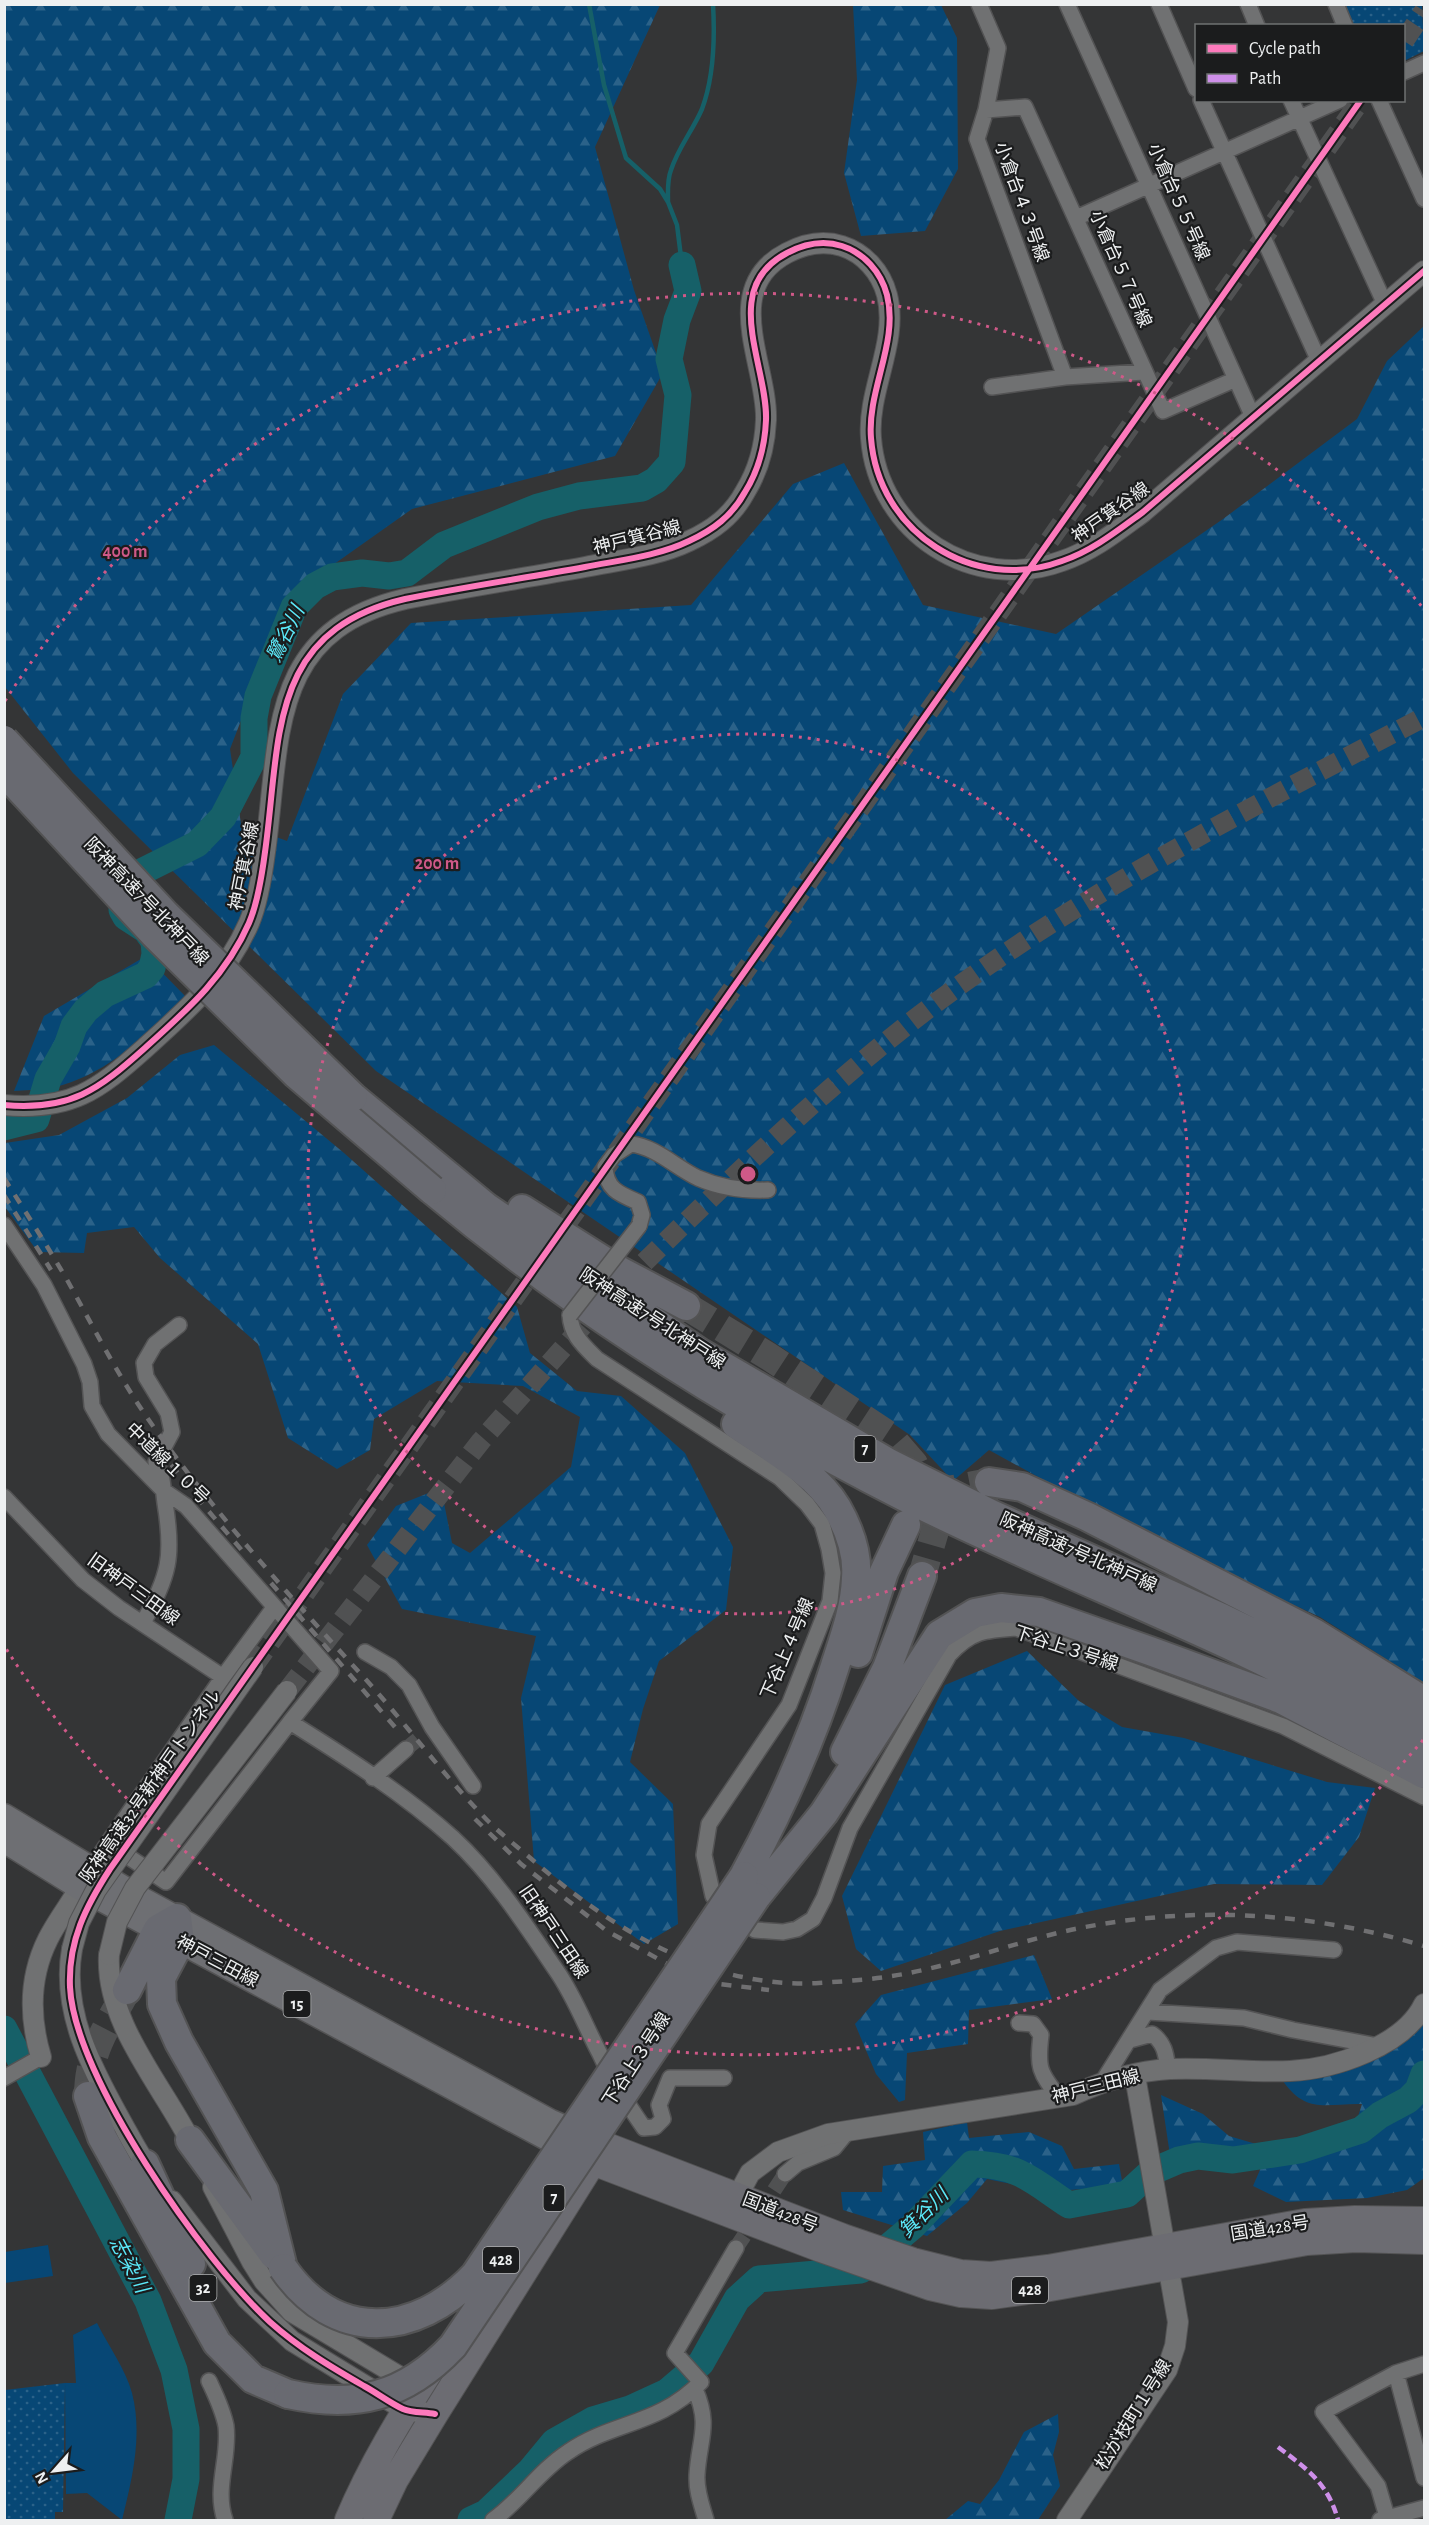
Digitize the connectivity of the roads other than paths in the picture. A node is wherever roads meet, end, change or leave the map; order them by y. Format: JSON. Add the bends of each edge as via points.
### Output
{"nodes":[{"id":1,"x":979,"y":4,"type":"edge"},
{"id":2,"x":1067,"y":4,"type":"edge"},
{"id":3,"x":1159,"y":4,"type":"edge"},
{"id":4,"x":1248,"y":4,"type":"edge"},
{"id":5,"x":1336,"y":4,"type":"edge"},
{"id":6,"x":1256,"y":24,"type":"edge"},
{"id":7,"x":1344,"y":24,"type":"edge"},
{"id":8,"x":1425,"y":63,"type":"edge"},
{"id":9,"x":1405,"y":72,"type":"edge"},
{"id":10,"x":1195,"y":85,"type":"edge"},
{"id":11,"x":1202,"y":102,"type":"edge"},
{"id":12,"x":1292,"y":102,"type":"edge"},
{"id":13,"x":1336,"y":102,"type":"edge"},
{"id":14,"x":1380,"y":102,"type":"edge"},
{"id":15,"x":986,"y":110,"type":"junction"},
{"id":16,"x":1299,"y":119,"type":"junction"},
{"id":17,"x":1224,"y":151,"type":"junction"},
{"id":18,"x":1149,"y":185,"type":"junction"},
{"id":19,"x":1425,"y":199,"type":"edge"},
{"id":20,"x":1076,"y":218,"type":"junction"},
{"id":21,"x":1425,"y":272,"type":"edge"},
{"id":22,"x":1385,"y":304,"type":"junction"},
{"id":23,"x":1319,"y":361,"type":"junction"},
{"id":24,"x":1144,"y":372,"type":"junction"},
{"id":25,"x":1065,"y":377,"type":"junction"},
{"id":26,"x":1236,"y":379,"type":"junction"},
{"id":27,"x":992,"y":387,"type":"dead end"},
{"id":28,"x":1253,"y":417,"type":"junction"},
{"id":29,"x":4,"y":740,"type":"edge"},
{"id":30,"x":4,"y":772,"type":"edge"},
{"id":31,"x":353,"y":1097,"type":"junction"},
{"id":32,"x":4,"y":1105,"type":"edge"},
{"id":33,"x":768,"y":1190,"type":"dead end"},
{"id":34,"x":4,"y":1225,"type":"edge"},
{"id":35,"x":480,"y":1231,"type":"junction"},
{"id":36,"x":686,"y":1306,"type":"tunnel mouth"},
{"id":37,"x":179,"y":1325,"type":"dead end"},
{"id":38,"x":988,"y":1482,"type":"tunnel mouth"},
{"id":39,"x":164,"y":1491,"type":"junction"},
{"id":40,"x":4,"y":1497,"type":"edge"},
{"id":41,"x":906,"y":1526,"type":"dead end"},
{"id":42,"x":922,"y":1576,"type":"tunnel mouth"},
{"id":43,"x":273,"y":1609,"type":"junction"},
{"id":44,"x":143,"y":1623,"type":"junction"},
{"id":45,"x":365,"y":1652,"type":"dead end"},
{"id":46,"x":253,"y":1667,"type":"tunnel mouth"},
{"id":47,"x":223,"y":1677,"type":"junction"},
{"id":48,"x":287,"y":1691,"type":"tunnel mouth"},
{"id":49,"x":1425,"y":1701,"type":"edge"},
{"id":50,"x":290,"y":1722,"type":"junction"},
{"id":51,"x":1425,"y":1722,"type":"edge"},
{"id":52,"x":1425,"y":1748,"type":"edge"},
{"id":53,"x":406,"y":1749,"type":"tunnel mouth"},
{"id":54,"x":1425,"y":1774,"type":"edge"},
{"id":55,"x":373,"y":1778,"type":"junction"},
{"id":56,"x":473,"y":1786,"type":"dead end"},
{"id":57,"x":1425,"y":1797,"type":"edge"},
{"id":58,"x":4,"y":1816,"type":"edge"},
{"id":59,"x":4,"y":1840,"type":"edge"},
{"id":60,"x":108,"y":1843,"type":"junction"},
{"id":61,"x":85,"y":1879,"type":"junction"},
{"id":62,"x":166,"y":1882,"type":"junction"},
{"id":63,"x":750,"y":1893,"type":"junction"},
{"id":64,"x":166,"y":1923,"type":"junction"},
{"id":65,"x":1334,"y":1950,"type":"dead end"},
{"id":66,"x":704,"y":1957,"type":"dead end"},
{"id":67,"x":687,"y":1983,"type":"dead end"},
{"id":68,"x":127,"y":1990,"type":"tunnel mouth"},
{"id":69,"x":1425,"y":2004,"type":"edge"},
{"id":70,"x":1148,"y":2012,"type":"junction"},
{"id":71,"x":1019,"y":2023,"type":"dead end"},
{"id":72,"x":1130,"y":2040,"type":"junction"},
{"id":73,"x":1378,"y":2046,"type":"junction"},
{"id":74,"x":41,"y":2057,"type":"joint"},
{"id":75,"x":1168,"y":2069,"type":"junction"},
{"id":76,"x":4,"y":2078,"type":"edge"},
{"id":77,"x":724,"y":2078,"type":"dead end"},
{"id":78,"x":1103,"y":2081,"type":"junction"},
{"id":79,"x":618,"y":2086,"type":"junction"},
{"id":80,"x":1137,"y":2086,"type":"junction"},
{"id":81,"x":88,"y":2096,"type":"tunnel mouth"},
{"id":82,"x":1060,"y":2097,"type":"junction"},
{"id":83,"x":848,"y":2131,"type":"junction"},
{"id":84,"x":190,"y":2140,"type":"junction"},
{"id":85,"x":584,"y":2150,"type":"junction"},
{"id":86,"x":145,"y":2164,"type":"junction"},
{"id":87,"x":785,"y":2174,"type":"tunnel mouth"},
{"id":88,"x":737,"y":2197,"type":"junction"},
{"id":89,"x":1425,"y":2220,"type":"edge"},
{"id":90,"x":1425,"y":2241,"type":"edge"},
{"id":91,"x":832,"y":2243,"type":"junction"},
{"id":92,"x":736,"y":2248,"type":"tunnel mouth"},
{"id":93,"x":1168,"y":2256,"type":"junction"},
{"id":94,"x":283,"y":2268,"type":"junction"},
{"id":95,"x":1425,"y":2364,"type":"edge"},
{"id":96,"x":1396,"y":2373,"type":"junction"},
{"id":97,"x":209,"y":2381,"type":"dead end"},
{"id":98,"x":696,"y":2383,"type":"junction"},
{"id":99,"x":419,"y":2388,"type":"junction"},
{"id":100,"x":288,"y":2394,"type":"junction"},
{"id":101,"x":405,"y":2410,"type":"junction"},
{"id":102,"x":435,"y":2414,"type":"junction"},
{"id":103,"x":1425,"y":2478,"type":"edge"},
{"id":104,"x":1425,"y":2508,"type":"edge"},
{"id":105,"x":225,"y":2520,"type":"edge"},
{"id":106,"x":348,"y":2520,"type":"edge"},
{"id":107,"x":376,"y":2520,"type":"edge"},
{"id":108,"x":493,"y":2520,"type":"edge"},
{"id":109,"x":706,"y":2520,"type":"edge"},
{"id":110,"x":1067,"y":2520,"type":"edge"},
{"id":111,"x":1385,"y":2520,"type":"edge"}],
"edges":[{"from":1,"to":15,"type":"street","name":"小倉台４３号線","via":[[998,48]]},
{"from":2,"to":18,"type":"street","name":"小倉台５５号線"},
{"from":3,"to":10,"type":"street"},
{"from":4,"to":6,"type":"street"},
{"from":5,"to":7,"type":"street"},
{"from":8,"to":9,"type":"street"},
{"from":11,"to":17,"type":"street"},
{"from":12,"to":16,"type":"street"},
{"from":13,"to":16,"type":"street"},
{"from":14,"to":19,"type":"street"},
{"from":15,"to":20,"type":"street","name":"小倉台５７号線","via":[[1025,107]]},
{"from":15,"to":25,"type":"street","name":"小倉台４３号線","via":[[976,139]]},
{"from":16,"to":17,"type":"street"},
{"from":16,"to":22,"type":"street"},
{"from":17,"to":18,"type":"street"},
{"from":17,"to":23,"type":"street"},
{"from":18,"to":20,"type":"street"},
{"from":18,"to":26,"type":"street","name":"小倉台５５号線"},
{"from":20,"to":24,"type":"street","name":"小倉台５７号線"},
{"from":21,"to":22,"type":"street","name":"神戸箕谷線"},
{"from":22,"to":23,"type":"street","name":"神戸箕谷線"},
{"from":23,"to":28,"type":"street","name":"神戸箕谷線"},
{"from":24,"to":25,"type":"street"},
{"from":24,"to":26,"type":"street","name":"小倉台５７号線","via":[[1163,411]]},
{"from":25,"to":27,"type":"street"},
{"from":26,"to":28,"type":"street","name":"小倉台５５号線"},
{"from":28,"to":32,"type":"street","name":"神戸箕谷線","via":[[1143,512],[1078,555],[1021,571],[967,564],[925,541],[901,518],[877,471],[870,423],[889,324],[887,294],[879,275],[868,262],[843,246],[815,243],[788,252],[764,271],[752,297],[751,330],[766,401],[766,421],[757,468],[723,521],[663,551],[382,604],[344,621],[324,637],[300,669],[288,696],[262,873],[250,921],[234,953],[201,997],[102,1086],[70,1101],[45,1106]]},
{"from":29,"to":31,"type":"highway","name":"阪神高速7号北神戸線","number":"7","bridge":true,"via":[[166,915]]},
{"from":30,"to":35,"type":"highway","name":"阪神高速7号北神戸線","number":"7","bridge":true,"via":[[154,934],[296,1074]]},
{"from":31,"to":36,"type":"highway","number":"7","via":[[502,1197],[620,1271]]},
{"from":31,"to":51,"type":"highway","name":"阪神高速7号北神戸線","number":"7","via":[[496,1214],[699,1352],[889,1463],[991,1514],[1222,1618]]},
{"from":33,"to":63,"type":"street","name":"下谷上４号線","bridge":true,"via":[[729,1188],[698,1178],[642,1145],[631,1144],[614,1155],[605,1167],[605,1177],[617,1192],[638,1202],[642,1215],[639,1226],[570,1315],[577,1340],[597,1359],[780,1478],[822,1524],[833,1573],[830,1601],[789,1705],[710,1824],[704,1855],[713,1896]]},
{"from":34,"to":39,"type":"street","name":"中道線１０号","via":[[44,1285],[84,1364],[92,1406],[108,1434]]},
{"from":35,"to":52,"type":"highway","name":"阪神高速7号北神戸線","number":"7","via":[[635,1340],[772,1426],[903,1496],[1244,1652]]},
{"from":35,"to":63,"type":"highway","number":"7","via":[[523,1272],[814,1480],[845,1523],[856,1576],[840,1650],[804,1753],[770,1827]]},
{"from":37,"to":39,"type":"street","via":[[155,1344],[144,1364],[146,1377],[170,1422],[171,1432],[156,1462]]},
{"from":38,"to":49,"type":"highway","via":[[1022,1487],[1088,1518],[1314,1633]]},
{"from":39,"to":43,"type":"street","name":"中道線１０号","via":[[186,1506]]},
{"from":39,"to":44,"type":"street","via":[[169,1564],[164,1585]]},
{"from":40,"to":44,"type":"street","name":"旧神戸三田線","via":[[83,1580]]},
{"from":41,"to":63,"type":"highway","number":"7","via":[[884,1572],[846,1686],[821,1746]]},
{"from":42,"to":63,"type":"highway","number":"7","via":[[887,1668],[856,1733]]},
{"from":43,"to":47,"type":"street"},
{"from":43,"to":50,"type":"street","name":"中道線１０号","via":[[331,1671]]},
{"from":44,"to":47,"type":"street","name":"旧神戸三田線"},
{"from":45,"to":56,"type":"street","via":[[391,1668],[408,1685],[427,1731]]},
{"from":46,"to":86,"type":"street","name":"阪神高速32号新神戸トンネル","number":"32","bridge":true,"via":[[101,1883],[79,1923],[72,1949],[70,1989],[83,2045]]},
{"from":47,"to":60,"type":"street"},
{"from":48,"to":84,"type":"street","bridge":true,"via":[[135,1888],[117,1922],[109,1955],[110,1986],[120,2017]]},
{"from":50,"to":55,"type":"street","name":"旧神戸三田線"},
{"from":50,"to":62,"type":"street"},
{"from":53,"to":55,"type":"street"},
{"from":54,"to":63,"type":"highway","number":"7","via":[[1281,1699],[1039,1612],[1001,1608],[975,1613],[939,1635],[824,1813]]},
{"from":55,"to":79,"type":"street","name":"旧神戸三田線","via":[[454,1839],[499,1888],[580,2008]]},
{"from":57,"to":63,"type":"street","name":"下谷上３号線","via":[[1283,1726],[1016,1629],[987,1630],[964,1639],[949,1655],[850,1828],[813,1919],[783,1932],[755,1930]]},
{"from":58,"to":61,"type":"main road","name":"神戸三田線","number":"15"},
{"from":59,"to":61,"type":"main road","name":"神戸三田線","number":"15"},
{"from":60,"to":61,"type":"street"},
{"from":60,"to":62,"type":"street"},
{"from":61,"to":64,"type":"main road","name":"神戸三田線","number":"15"},
{"from":61,"to":74,"type":"street","via":[[48,1940],[33,1986],[32,2028]]},
{"from":62,"to":64,"type":"street"},
{"from":63,"to":66,"type":"street"},
{"from":63,"to":94,"type":"highway","number":"7","bridge":true,"via":[[475,2275],[461,2289],[428,2312],[389,2323],[351,2321],[320,2307],[292,2282]]},
{"from":63,"to":100,"type":"highway","number":"7","bridge":true,"via":[[453,2346],[407,2384],[370,2397],[330,2401]]},
{"from":64,"to":68,"type":"highway"},
{"from":64,"to":85,"type":"main road","name":"神戸三田線","number":"15","via":[[551,2122]]},
{"from":64,"to":94,"type":"highway","number":"7","via":[[162,2004],[179,2042],[264,2191]]},
{"from":65,"to":70,"type":"street","via":[[1238,1942],[1216,1948],[1160,1990]]},
{"from":67,"to":79,"type":"street","name":"下谷上３号線"},
{"from":69,"to":73,"type":"street","name":"神戸三田線","via":[[1395,2038]]},
{"from":70,"to":72,"type":"street"},
{"from":70,"to":73,"type":"street","via":[[1244,2018]]},
{"from":71,"to":82,"type":"street","via":[[1033,2024],[1041,2035],[1038,2060],[1042,2077]]},
{"from":72,"to":75,"type":"street","via":[[1152,2034],[1160,2039]]},
{"from":72,"to":78,"type":"street"},
{"from":73,"to":75,"type":"street","name":"神戸三田線","via":[[1341,2062],[1291,2071]]},
{"from":74,"to":76,"type":"street"},
{"from":75,"to":80,"type":"street","name":"神戸三田線"},
{"from":77,"to":79,"type":"street","name":"旧神戸三田線","via":[[670,2078],[659,2105],[663,2120],[655,2127],[644,2128]]},
{"from":78,"to":80,"type":"street","name":"神戸三田線"},
{"from":78,"to":82,"type":"street","name":"神戸三田線","via":[[1073,2096]]},
{"from":79,"to":85,"type":"street","name":"下谷上３号線"},
{"from":80,"to":93,"type":"street","name":"松が枝町１号線"},
{"from":81,"to":100,"type":"highway","via":[[102,2137],[212,2335],[253,2379]]},
{"from":82,"to":83,"type":"street","name":"神戸三田線"},
{"from":83,"to":87,"type":"street","via":[[834,2148],[798,2163]]},
{"from":83,"to":88,"type":"street","name":"神戸三田線","via":[[778,2152],[750,2173]]},
{"from":84,"to":94,"type":"highway","number":"7"},
{"from":84,"to":99,"type":"street","via":[[241,2244],[278,2297],[309,2324]]},
{"from":85,"to":88,"type":"highway","name":"国道428号","number":"428"},
{"from":85,"to":91,"type":"highway","name":"国道428号","number":"428"},
{"from":85,"to":99,"type":"highway","number":"428"},
{"from":85,"to":102,"type":"highway","number":"428"},
{"from":86,"to":100,"type":"highway","number":"32","via":[[233,2342],[257,2370]]},
{"from":86,"to":101,"type":"street","name":"阪神高速32号新神戸トンネル","number":"32","via":[[225,2273],[269,2321],[316,2358]]},
{"from":88,"to":91,"type":"highway","name":"国道428号","number":"428"},
{"from":89,"to":93,"type":"highway","name":"国道428号","number":"428","via":[[1305,2222]]},
{"from":90,"to":93,"type":"highway","name":"国道428号","number":"428","via":[[1356,2239]]},
{"from":91,"to":93,"type":"highway","name":"国道428号","number":"428","via":[[902,2268],[930,2287],[962,2294],[992,2295]]},
{"from":92,"to":98,"type":"street","via":[[675,2353]]},
{"from":93,"to":110,"type":"street","name":"松が枝町１号線","via":[[1178,2322],[1167,2370]]},
{"from":95,"to":96,"type":"street"},
{"from":96,"to":103,"type":"street"},
{"from":96,"to":111,"type":"street","via":[[1323,2412],[1378,2486]]},
{"from":97,"to":105,"type":"street","via":[[226,2428],[220,2486]]},
{"from":98,"to":108,"type":"street","via":[[660,2414],[603,2434],[568,2452]]},
{"from":98,"to":109,"type":"street","via":[[705,2427],[698,2495]]},
{"from":99,"to":101,"type":"highway","number":"428"},
{"from":99,"to":102,"type":"street"},
{"from":101,"to":102,"type":"street","name":"阪神高速32号新神戸トンネル","number":"32"},
{"from":101,"to":106,"type":"highway","number":"428"},
{"from":102,"to":107,"type":"highway","number":"428"},
{"from":104,"to":111,"type":"street"}]}
